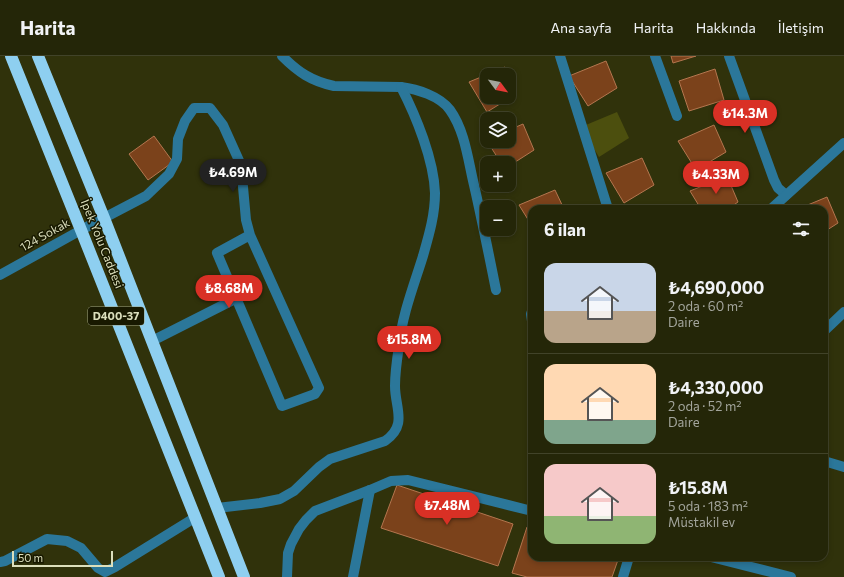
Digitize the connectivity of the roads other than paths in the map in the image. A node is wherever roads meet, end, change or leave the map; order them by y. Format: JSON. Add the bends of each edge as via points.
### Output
{"nodes":[{"id":1,"x":10,"y":56,"type":"edge"},
{"id":2,"x":38,"y":56,"type":"edge"},
{"id":3,"x":282,"y":56,"type":"edge"},
{"id":4,"x":560,"y":56,"type":"edge"},
{"id":5,"x":655,"y":56,"type":"edge"},
{"id":6,"x":729,"y":56,"type":"edge"},
{"id":7,"x":401,"y":87,"type":"junction"},
{"id":8,"x":677,"y":116,"type":"dead end"},
{"id":9,"x":844,"y":143,"type":"edge"},
{"id":10,"x":786,"y":195,"type":"junction"},
{"id":11,"x":607,"y":205,"type":"edge"},
{"id":12,"x":775,"y":205,"type":"edge"},
{"id":13,"x":104,"y":218,"type":"junction"},
{"id":14,"x":81,"y":230,"type":"junction"},
{"id":15,"x":250,"y":235,"type":"junction"},
{"id":16,"x":0,"y":276,"type":"edge"},
{"id":17,"x":496,"y":290,"type":"dead end"},
{"id":18,"x":237,"y":298,"type":"junction"},
{"id":19,"x":844,"y":312,"type":"edge"},
{"id":20,"x":828,"y":327,"type":"edge"},
{"id":21,"x":152,"y":342,"type":"junction"},
{"id":22,"x":828,"y":462,"type":"edge"},
{"id":23,"x":844,"y":467,"type":"edge"},
{"id":24,"x":370,"y":490,"type":"junction"},
{"id":25,"x":217,"y":508,"type":"junction"},
{"id":26,"x":528,"y":510,"type":"edge"},
{"id":27,"x":196,"y":517,"type":"junction"},
{"id":28,"x":628,"y":561,"type":"edge"},
{"id":29,"x":747,"y":561,"type":"edge"},
{"id":30,"x":0,"y":562,"type":"edge"},
{"id":31,"x":219,"y":577,"type":"edge"},
{"id":32,"x":244,"y":577,"type":"edge"},
{"id":33,"x":287,"y":577,"type":"edge"},
{"id":34,"x":353,"y":577,"type":"edge"},
{"id":35,"x":623,"y":577,"type":"edge"},
{"id":36,"x":791,"y":577,"type":"edge"}],
"edges":[{"from":1,"to":14,"type":"highway","name":"İpek Yolu Caddesi","number":"D400-37"},
{"from":2,"to":13,"type":"highway","name":"İpek Yolu Caddesi","number":"D400-37"},
{"from":3,"to":7,"type":"street","via":[[296,70],[323,84]]},
{"from":4,"to":11,"type":"street"},
{"from":5,"to":8,"type":"street"},
{"from":6,"to":10,"type":"street","via":[[774,180]]},
{"from":7,"to":17,"type":"street","via":[[419,90],[435,98],[449,108],[456,122],[466,151]]},
{"from":7,"to":25,"type":"street","via":[[428,154],[434,194],[433,218],[399,344],[395,386],[400,418],[398,425],[391,437],[385,441],[330,459],[294,492],[280,499]]},
{"from":9,"to":10,"type":"street"},
{"from":10,"to":12,"type":"street"},
{"from":13,"to":14,"type":"street","name":"124 Sokak"},
{"from":13,"to":15,"type":"street","name":"124 Sokak","via":[[146,196],[169,174],[177,159],[178,139],[185,121],[194,108],[210,108],[223,126],[241,165],[246,220]]},
{"from":13,"to":21,"type":"highway","name":"İpek Yolu Caddesi","number":"D400-37"},
{"from":14,"to":16,"type":"street","name":"124 Sokak"},
{"from":14,"to":27,"type":"highway","name":"İpek Yolu Caddesi","number":"D400-37"},
{"from":15,"to":18,"type":"street","via":[[217,253]]},
{"from":15,"to":18,"type":"street","via":[[319,388],[315,394],[282,406]]},
{"from":18,"to":21,"type":"street"},
{"from":19,"to":20,"type":"street"},
{"from":21,"to":25,"type":"highway","name":"İpek Yolu Caddesi","number":"D400-37"},
{"from":22,"to":23,"type":"street"},
{"from":24,"to":26,"type":"street","via":[[390,481],[408,480]]},
{"from":24,"to":33,"type":"street","via":[[314,512],[306,520],[288,553]]},
{"from":24,"to":34,"type":"street"},
{"from":25,"to":32,"type":"highway","name":"İpek Yolu Caddesi","number":"D400-37"},
{"from":27,"to":30,"type":"street","via":[[105,572],[80,548],[68,541],[47,540]]},
{"from":27,"to":31,"type":"highway","name":"İpek Yolu Caddesi","number":"D400-37"},
{"from":28,"to":35,"type":"street"},
{"from":29,"to":36,"type":"street"}]}
